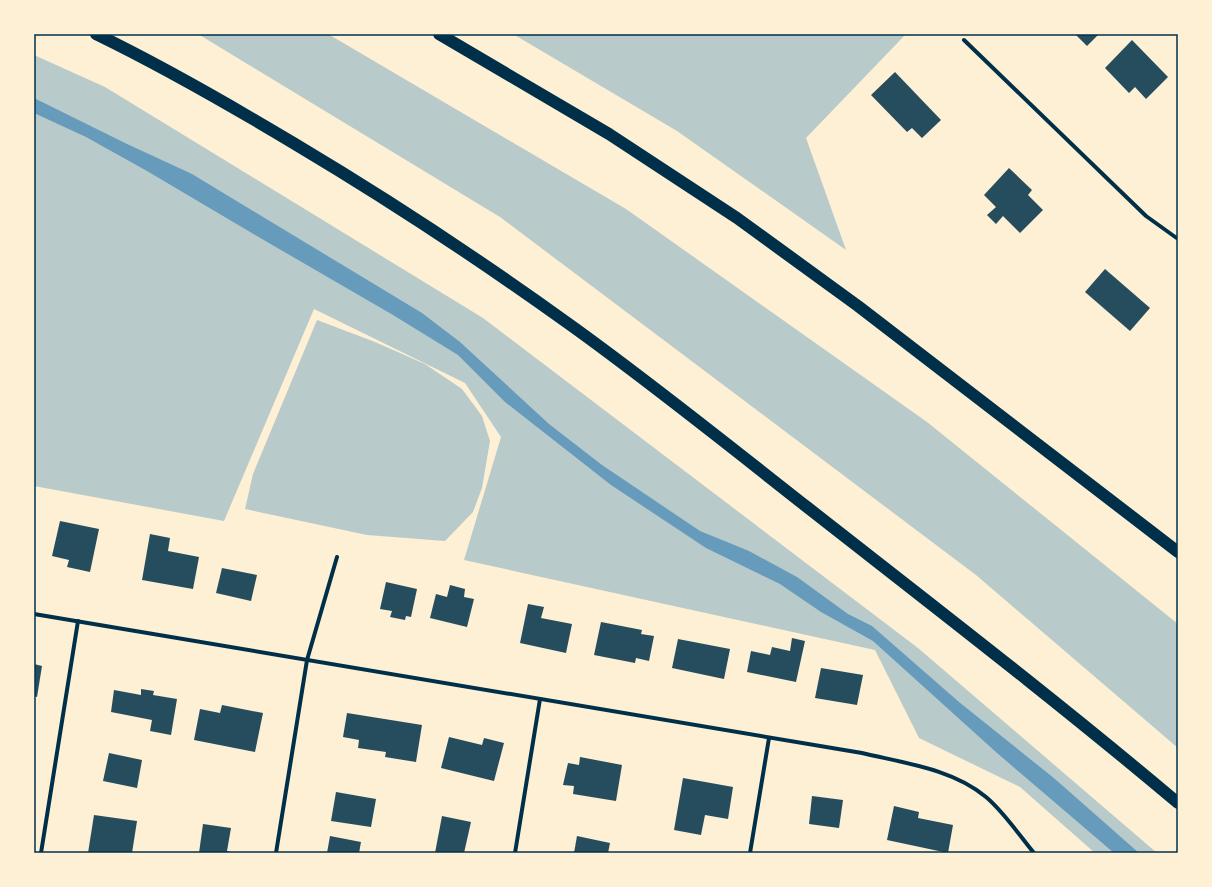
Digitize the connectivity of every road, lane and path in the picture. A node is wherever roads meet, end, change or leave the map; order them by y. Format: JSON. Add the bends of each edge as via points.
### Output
{"nodes":[{"id":1,"x":96,"y":34,"type":"edge"},
{"id":2,"x":439,"y":34,"type":"edge"},
{"id":3,"x":964,"y":40,"type":"dead end"},
{"id":4,"x":1178,"y":239,"type":"edge"},
{"id":5,"x":1178,"y":552,"type":"edge"},
{"id":6,"x":337,"y":557,"type":"dead end"},
{"id":7,"x":34,"y":614,"type":"edge"},
{"id":8,"x":78,"y":621,"type":"junction"},
{"id":9,"x":307,"y":660,"type":"junction"},
{"id":10,"x":540,"y":699,"type":"junction"},
{"id":11,"x":769,"y":738,"type":"junction"},
{"id":12,"x":1178,"y":803,"type":"edge"},
{"id":13,"x":41,"y":853,"type":"edge"},
{"id":14,"x":276,"y":853,"type":"edge"},
{"id":15,"x":515,"y":853,"type":"edge"},
{"id":16,"x":750,"y":853,"type":"edge"},
{"id":17,"x":1034,"y":853,"type":"edge"}],
"edges":[{"from":1,"to":12,"type":"highway","via":[[232,107],[343,173],[449,240],[571,325],[957,624]]},
{"from":2,"to":5,"type":"highway","via":[[609,134],[737,218],[858,306]]},
{"from":3,"to":4,"type":"street","via":[[1146,216]]},
{"from":6,"to":9,"type":"street"},
{"from":7,"to":8,"type":"street"},
{"from":8,"to":9,"type":"street"},
{"from":8,"to":13,"type":"street"},
{"from":9,"to":10,"type":"street"},
{"from":9,"to":14,"type":"street"},
{"from":10,"to":11,"type":"street"},
{"from":10,"to":15,"type":"street"},
{"from":11,"to":16,"type":"street"},
{"from":11,"to":17,"type":"street","via":[[862,753],[949,775],[972,786],[995,805]]}]}
